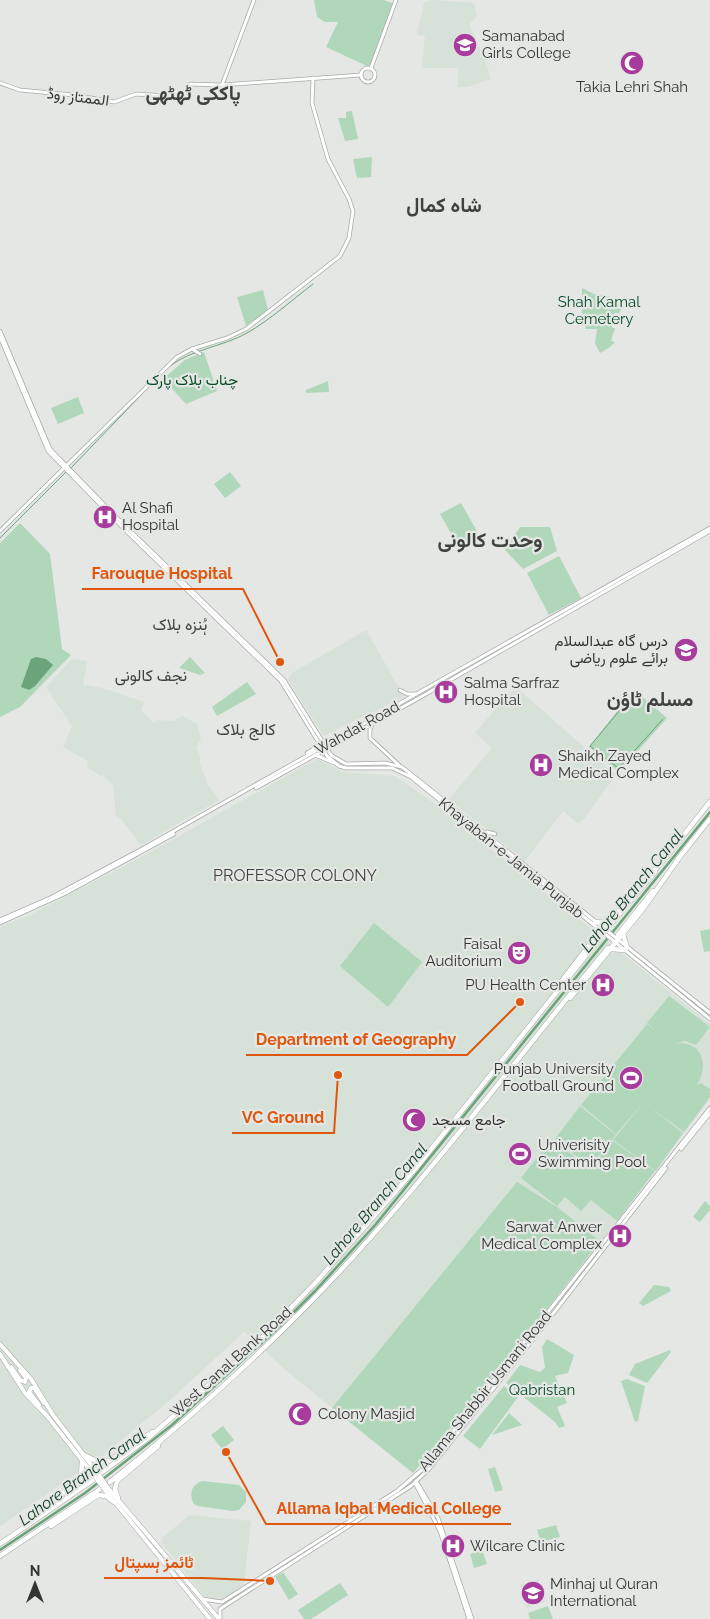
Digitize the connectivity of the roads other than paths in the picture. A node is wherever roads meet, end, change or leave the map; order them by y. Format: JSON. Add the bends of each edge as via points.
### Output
{"nodes":[{"id":1,"x":254,"y":0,"type":"edge"},
{"id":2,"x":396,"y":0,"type":"edge"},
{"id":3,"x":371,"y":68,"type":"junction"},
{"id":4,"x":362,"y":75,"type":"junction"},
{"id":5,"x":313,"y":78,"type":"junction"},
{"id":6,"x":0,"y":83,"type":"edge"},
{"id":7,"x":222,"y":85,"type":"junction"},
{"id":8,"x":0,"y":331,"type":"edge"},
{"id":9,"x":0,"y":337,"type":"edge"},
{"id":10,"x":194,"y":350,"type":"junction"},
{"id":11,"x":200,"y":354,"type":"dead end"},
{"id":12,"x":68,"y":469,"type":"junction"},
{"id":13,"x":710,"y":530,"type":"edge"},
{"id":14,"x":0,"y":531,"type":"edge"},
{"id":15,"x":400,"y":690,"type":"dead end"},
{"id":16,"x":418,"y":694,"type":"junction"},
{"id":17,"x":407,"y":702,"type":"junction"},
{"id":18,"x":299,"y":704,"type":"junction"},
{"id":19,"x":373,"y":722,"type":"junction"},
{"id":20,"x":319,"y":742,"type":"junction"},
{"id":21,"x":324,"y":748,"type":"junction"},
{"id":22,"x":315,"y":755,"type":"junction"},
{"id":23,"x":298,"y":762,"type":"junction"},
{"id":24,"x":339,"y":766,"type":"junction"},
{"id":25,"x":400,"y":767,"type":"junction"},
{"id":26,"x":262,"y":783,"type":"junction"},
{"id":27,"x":710,"y":802,"type":"edge"},
{"id":28,"x":710,"y":819,"type":"edge"},
{"id":29,"x":493,"y":838,"type":"junction"},
{"id":30,"x":0,"y":922,"type":"edge"},
{"id":31,"x":603,"y":927,"type":"junction"},
{"id":32,"x":617,"y":938,"type":"junction"},
{"id":33,"x":610,"y":948,"type":"junction"},
{"id":34,"x":626,"y":949,"type":"junction"},
{"id":35,"x":710,"y":1013,"type":"edge"},
{"id":36,"x":710,"y":1019,"type":"edge"},
{"id":37,"x":710,"y":1108,"type":"edge"},
{"id":38,"x":710,"y":1113,"type":"edge"},
{"id":39,"x":0,"y":1344,"type":"edge"},
{"id":40,"x":8,"y":1354,"type":"junction"},
{"id":41,"x":1,"y":1355,"type":"edge"},
{"id":42,"x":41,"y":1410,"type":"junction"},
{"id":43,"x":52,"y":1413,"type":"junction"},
{"id":44,"x":162,"y":1426,"type":"junction"},
{"id":45,"x":162,"y":1438,"type":"junction"},
{"id":46,"x":84,"y":1455,"type":"junction"},
{"id":47,"x":82,"y":1461,"type":"junction"},
{"id":48,"x":102,"y":1473,"type":"dead end"},
{"id":49,"x":419,"y":1473,"type":"junction"},
{"id":50,"x":94,"y":1475,"type":"junction"},
{"id":51,"x":110,"y":1482,"type":"dead end"},
{"id":52,"x":416,"y":1482,"type":"junction"},
{"id":53,"x":104,"y":1489,"type":"junction"},
{"id":54,"x":397,"y":1491,"type":"junction"},
{"id":55,"x":116,"y":1500,"type":"junction"},
{"id":56,"x":40,"y":1529,"type":"junction"},
{"id":57,"x":11,"y":1536,"type":"junction"},
{"id":58,"x":156,"y":1543,"type":"junction"},
{"id":59,"x":0,"y":1544,"type":"edge"},
{"id":60,"x":151,"y":1547,"type":"junction"},
{"id":61,"x":0,"y":1556,"type":"edge"},
{"id":62,"x":202,"y":1599,"type":"junction"},
{"id":63,"x":210,"y":1619,"type":"edge"},
{"id":64,"x":219,"y":1619,"type":"edge"},
{"id":65,"x":470,"y":1619,"type":"edge"}],
"edges":[{"from":1,"to":7,"type":"main road"},
{"from":2,"to":3,"type":"main road"},
{"from":3,"to":4,"type":"main road","via":[[365,69]]},
{"from":3,"to":4,"type":"main road","via":[[375,74],[372,80],[365,80]]},
{"from":4,"to":5,"type":"main road"},
{"from":5,"to":7,"type":"main road"},
{"from":5,"to":10,"type":"main road","via":[[312,103],[328,159],[349,199],[353,217],[349,238],[340,256],[320,274],[246,329]]},
{"from":6,"to":7,"type":"main road","name":"الممتاز روڈ","via":[[20,90],[114,102],[136,94],[184,97],[190,84]]},
{"from":8,"to":12,"type":"main road","via":[[48,446]]},
{"from":9,"to":12,"type":"main road","via":[[44,444]]},
{"from":10,"to":11,"type":"main road"},
{"from":10,"to":12,"type":"main road","via":[[182,353],[164,368]]},
{"from":12,"to":14,"type":"main road"},
{"from":12,"to":18,"type":"main road","via":[[284,680]]},
{"from":13,"to":16,"type":"main road","name":"Wahdat Road"},
{"from":13,"to":17,"type":"main road","name":"Wahdat Road"},
{"from":15,"to":16,"type":"main road"},
{"from":16,"to":17,"type":"main road","name":"Wahdat Road"},
{"from":17,"to":19,"type":"main road","name":"Wahdat Road"},
{"from":18,"to":20,"type":"main road"},
{"from":18,"to":21,"type":"main road"},
{"from":19,"to":21,"type":"main road","name":"Wahdat Road"},
{"from":19,"to":25,"type":"main road","via":[[370,738]]},
{"from":20,"to":21,"type":"main road"},
{"from":20,"to":23,"type":"main road"},
{"from":21,"to":22,"type":"main road","name":"Wahdat Road"},
{"from":21,"to":23,"type":"main road","name":"Wahdat Road"},
{"from":21,"to":24,"type":"main road"},
{"from":21,"to":25,"type":"main road","via":[[346,764]]},
{"from":22,"to":24,"type":"main road"},
{"from":22,"to":26,"type":"main road","name":"Wahdat Road"},
{"from":23,"to":26,"type":"main road","name":"Wahdat Road"},
{"from":24,"to":25,"type":"main road","via":[[359,770]]},
{"from":25,"to":29,"type":"main road","name":"Khayaban-e-Jamia Punjab"},
{"from":25,"to":29,"type":"main road","name":"Khayaban-e-Jamia Punjab"},
{"from":26,"to":30,"type":"main road","name":"Wahdat Road","via":[[122,863],[41,905]]},
{"from":27,"to":31,"type":"highway","name":"West Canal Bank Road","via":[[668,855]]},
{"from":28,"to":32,"type":"highway"},
{"from":29,"to":31,"type":"main road","name":"Khayaban-e-Jamia Punjab"},
{"from":29,"to":31,"type":"main road","name":"Khayaban-e-Jamia Punjab"},
{"from":31,"to":32,"type":"main road","name":"Khayaban-e-Jamia Punjab"},
{"from":31,"to":44,"type":"highway","name":"West Canal Bank Road","via":[[543,1010],[416,1168],[317,1281],[256,1344]]},
{"from":32,"to":33,"type":"highway"},
{"from":32,"to":34,"type":"highway"},
{"from":32,"to":34,"type":"main road","name":"Khayaban-e-Jamia Punjab"},
{"from":33,"to":34,"type":"highway"},
{"from":33,"to":45,"type":"highway","via":[[391,1214],[342,1268],[231,1380]]},
{"from":34,"to":35,"type":"main road","name":"Khayaban-e-Jamia Punjab"},
{"from":34,"to":36,"type":"main road","name":"Khayaban-e-Jamia Punjab"},
{"from":37,"to":49,"type":"main road","name":"Allama Shabbir Usmani Road","via":[[455,1433]]},
{"from":38,"to":52,"type":"main road","name":"Allama Shabbir Usmani Road","via":[[542,1328]]},
{"from":39,"to":40,"type":"main road"},
{"from":40,"to":41,"type":"main road","via":[[26,1381],[20,1380]]},
{"from":40,"to":43,"type":"main road","via":[[31,1379]]},
{"from":41,"to":42,"type":"main road","via":[[25,1393]]},
{"from":42,"to":43,"type":"main road","via":[[30,1393],[31,1388]]},
{"from":42,"to":47,"type":"main road"},
{"from":43,"to":46,"type":"main road"},
{"from":44,"to":46,"type":"highway","via":[[108,1461],[98,1462]]},
{"from":44,"to":48,"type":"highway","name":"West Canal Bank Road"},
{"from":45,"to":51,"type":"highway"},
{"from":45,"to":55,"type":"highway","via":[[150,1454],[117,1481]]},
{"from":46,"to":50,"type":"main road"},
{"from":47,"to":50,"type":"main road"},
{"from":47,"to":57,"type":"highway","via":[[81,1478],[73,1487]]},
{"from":49,"to":52,"type":"main road"},
{"from":49,"to":54,"type":"main road","name":"Allama Shabbir Usmani Road"},
{"from":50,"to":53,"type":"main road","bridge":true},
{"from":50,"to":57,"type":"highway"},
{"from":52,"to":54,"type":"main road"},
{"from":52,"to":64,"type":"main road","name":"Allama Shabbir Usmani Road","via":[[220,1609]]},
{"from":52,"to":65,"type":"main road","via":[[438,1518]]},
{"from":53,"to":55,"type":"main road"},
{"from":53,"to":56,"type":"highway"},
{"from":54,"to":62,"type":"main road","name":"Allama Shabbir Usmani Road","via":[[222,1602]]},
{"from":55,"to":56,"type":"highway","via":[[98,1495]]},
{"from":55,"to":58,"type":"main road"},
{"from":55,"to":60,"type":"main road"},
{"from":56,"to":61,"type":"highway"},
{"from":57,"to":59,"type":"highway"},
{"from":58,"to":60,"type":"main road"},
{"from":58,"to":62,"type":"main road"},
{"from":60,"to":63,"type":"main road"},
{"from":62,"to":64,"type":"main road"}]}
